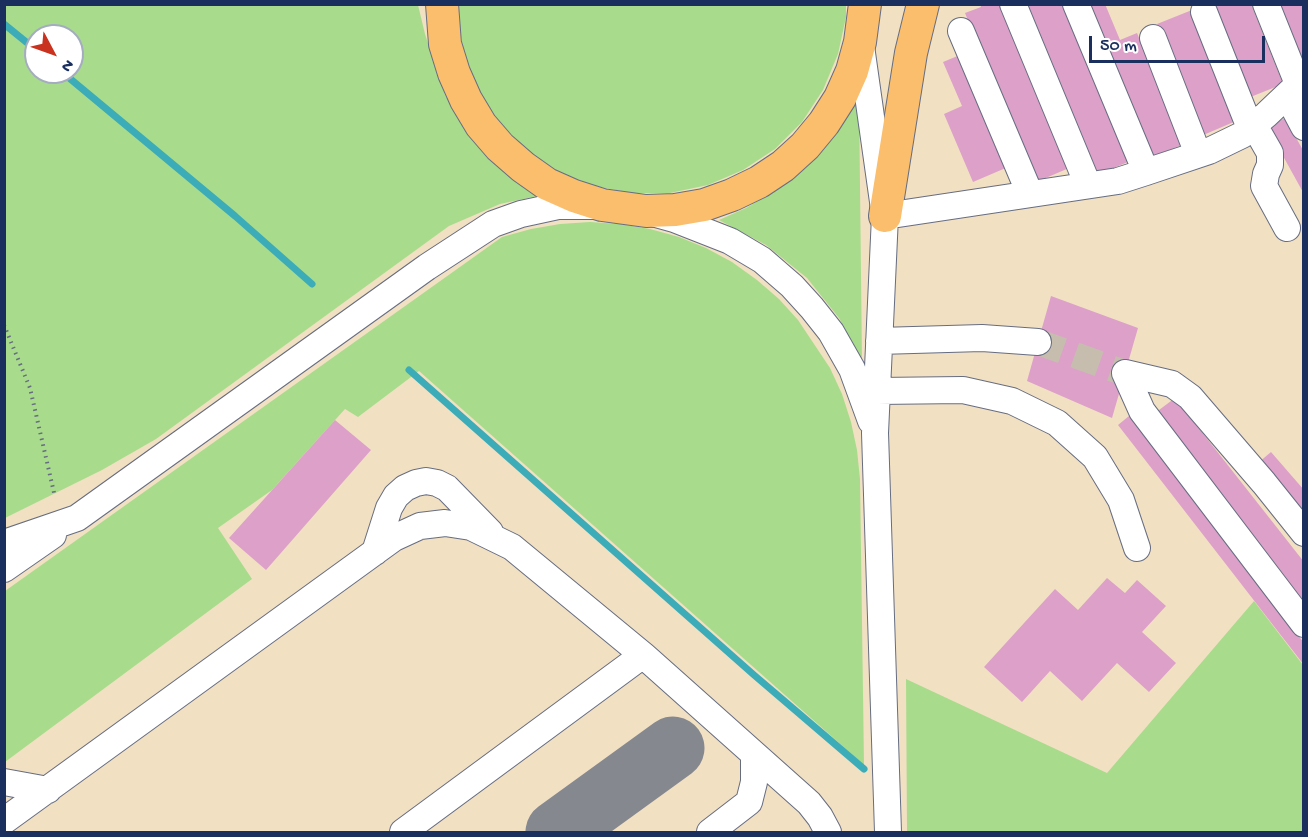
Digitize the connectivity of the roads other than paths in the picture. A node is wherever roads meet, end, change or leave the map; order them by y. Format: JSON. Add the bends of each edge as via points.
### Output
{"nodes":[{"id":1,"x":923,"y":4,"type":"edge"},
{"id":2,"x":1013,"y":4,"type":"edge"},
{"id":3,"x":1076,"y":4,"type":"edge"},
{"id":4,"x":1266,"y":4,"type":"edge"},
{"id":5,"x":441,"y":8,"type":"edge"},
{"id":6,"x":1204,"y":12,"type":"dead end"},
{"id":7,"x":865,"y":16,"type":"edge"},
{"id":8,"x":961,"y":31,"type":"dead end"},
{"id":9,"x":1153,"y":38,"type":"dead end"},
{"id":10,"x":1296,"y":86,"type":"edge"},
{"id":11,"x":1252,"y":127,"type":"junction"},
{"id":12,"x":1304,"y":127,"type":"edge"},
{"id":13,"x":1198,"y":154,"type":"junction"},
{"id":14,"x":1146,"y":172,"type":"junction"},
{"id":15,"x":1088,"y":185,"type":"junction"},
{"id":16,"x":1030,"y":194,"type":"junction"},
{"id":17,"x":602,"y":206,"type":"junction"},
{"id":18,"x":646,"y":211,"type":"junction"},
{"id":19,"x":885,"y":216,"type":"junction"},
{"id":20,"x":1287,"y":228,"type":"dead end"},
{"id":21,"x":879,"y":340,"type":"junction"},
{"id":22,"x":1038,"y":342,"type":"tunnel mouth"},
{"id":23,"x":877,"y":391,"type":"junction"},
{"id":24,"x":875,"y":433,"type":"junction"},
{"id":25,"x":77,"y":518,"type":"junction"},
{"id":26,"x":1304,"y":532,"type":"edge"},
{"id":27,"x":494,"y":537,"type":"junction"},
{"id":28,"x":4,"y":543,"type":"edge"},
{"id":29,"x":1137,"y":548,"type":"dead end"},
{"id":30,"x":375,"y":552,"type":"junction"},
{"id":31,"x":4,"y":569,"type":"edge"},
{"id":32,"x":1304,"y":624,"type":"edge"},
{"id":33,"x":643,"y":655,"type":"junction"},
{"id":34,"x":754,"y":755,"type":"junction"},
{"id":35,"x":4,"y":782,"type":"edge"},
{"id":36,"x":48,"y":790,"type":"junction"},
{"id":37,"x":799,"y":794,"type":"junction"},
{"id":38,"x":749,"y":802,"type":"junction"},
{"id":39,"x":10,"y":812,"type":"edge"},
{"id":40,"x":403,"y":832,"type":"edge"},
{"id":41,"x":710,"y":832,"type":"edge"},
{"id":42,"x":828,"y":832,"type":"edge"},
{"id":43,"x":888,"y":832,"type":"edge"}],
"edges":[{"from":1,"to":19,"type":"main road","via":[[911,53]]},
{"from":2,"to":15,"type":"street"},
{"from":3,"to":14,"type":"street"},
{"from":4,"to":10,"type":"street"},
{"from":5,"to":17,"type":"main road","via":[[453,73],[481,125],[500,147],[547,184]]},
{"from":6,"to":11,"type":"street"},
{"from":7,"to":18,"type":"main road","via":[[852,71],[835,106],[806,146],[759,182],[732,195],[675,210]]},
{"from":7,"to":19,"type":"street"},
{"from":8,"to":16,"type":"street"},
{"from":9,"to":13,"type":"street"},
{"from":10,"to":11,"type":"street"},
{"from":10,"to":12,"type":"street"},
{"from":11,"to":13,"type":"street"},
{"from":11,"to":20,"type":"street","via":[[1270,153],[1264,186]]},
{"from":13,"to":14,"type":"street"},
{"from":14,"to":15,"type":"street"},
{"from":15,"to":16,"type":"street"},
{"from":16,"to":19,"type":"street"},
{"from":17,"to":18,"type":"main road"},
{"from":17,"to":25,"type":"street","via":[[558,206],[521,214],[484,229]]},
{"from":18,"to":24,"type":"street","via":[[730,241],[762,260],[792,286],[831,332],[852,369]]},
{"from":19,"to":21,"type":"street"},
{"from":21,"to":22,"type":"street","via":[[982,338]]},
{"from":21,"to":23,"type":"street"},
{"from":23,"to":24,"type":"street"},
{"from":23,"to":29,"type":"street","via":[[963,390],[1012,401],[1057,423],[1095,457],[1121,500]]},
{"from":24,"to":43,"type":"street"},
{"from":25,"to":28,"type":"street"},
{"from":25,"to":31,"type":"street"},
{"from":26,"to":32,"type":"street","via":[[1190,398],[1172,384],[1125,373],[1142,411]]},
{"from":27,"to":30,"type":"street","via":[[471,527],[446,523],[420,526]]},
{"from":27,"to":30,"type":"street","via":[[447,488],[426,481],[405,488],[396,496]]},
{"from":27,"to":33,"type":"street","via":[[512,547]]},
{"from":30,"to":36,"type":"street"},
{"from":33,"to":34,"type":"street"},
{"from":33,"to":40,"type":"street"},
{"from":34,"to":37,"type":"street"},
{"from":34,"to":38,"type":"street"},
{"from":35,"to":36,"type":"street"},
{"from":36,"to":39,"type":"street"},
{"from":37,"to":38,"type":"street","via":[[773,795]]},
{"from":37,"to":42,"type":"street"},
{"from":38,"to":41,"type":"street"}]}
